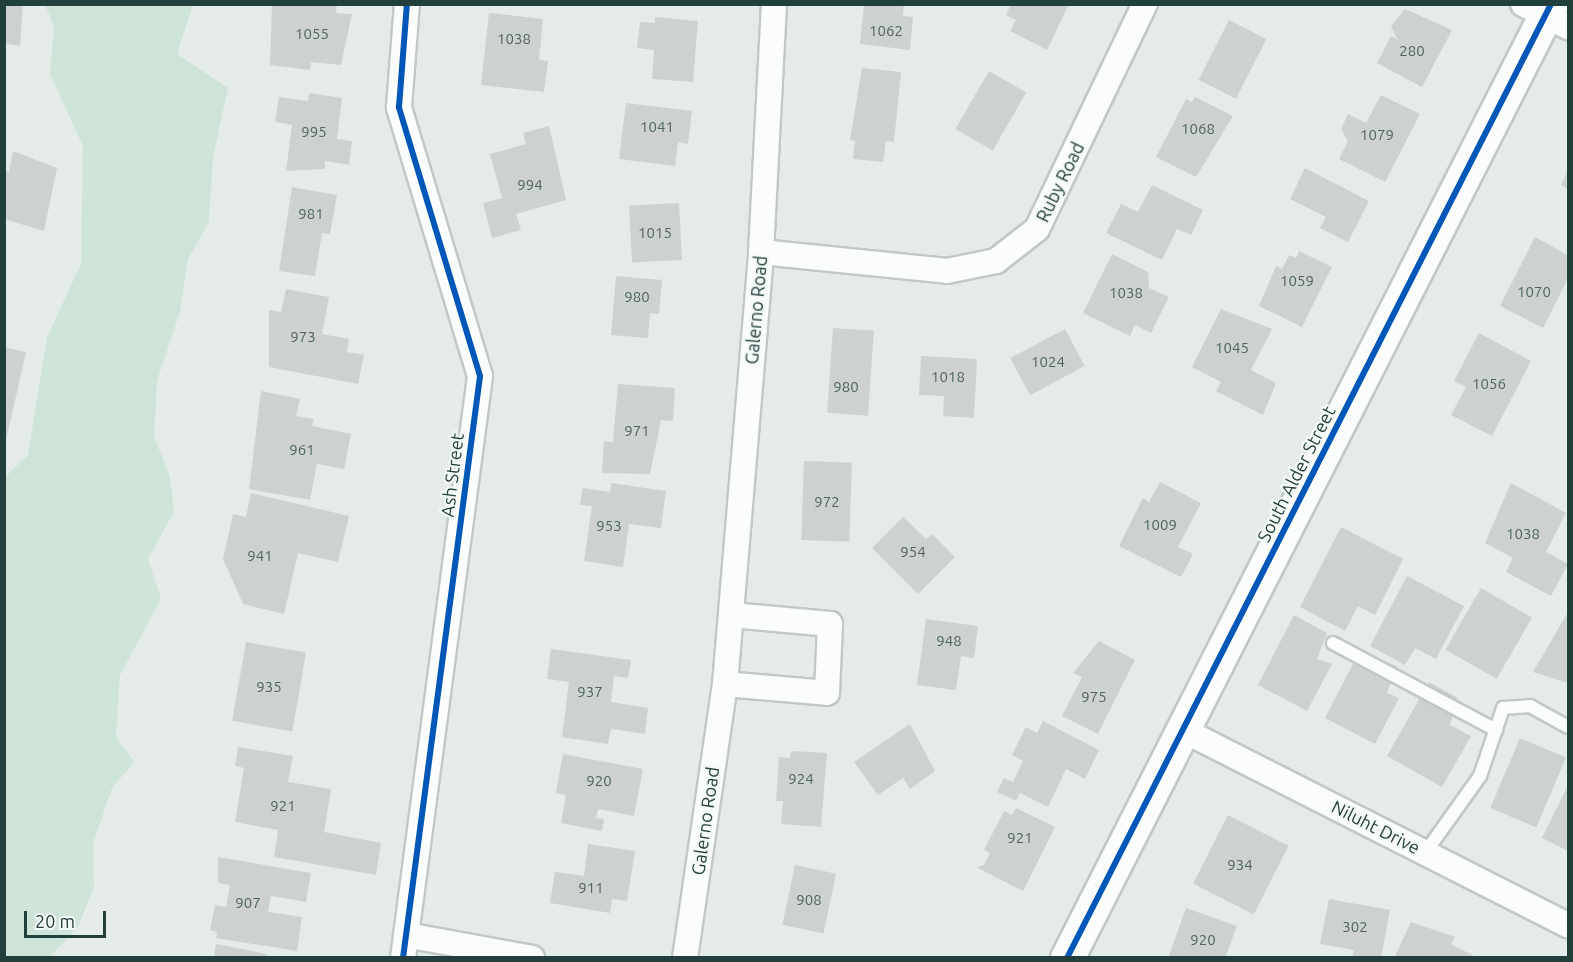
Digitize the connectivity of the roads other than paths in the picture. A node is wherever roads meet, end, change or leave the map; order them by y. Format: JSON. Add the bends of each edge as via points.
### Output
{"nodes":[{"id":1,"x":407,"y":4,"type":"edge"},
{"id":2,"x":774,"y":4,"type":"edge"},
{"id":3,"x":1145,"y":4,"type":"edge"},
{"id":4,"x":1547,"y":13,"type":"edge"},
{"id":5,"x":761,"y":252,"type":"junction"},
{"id":6,"x":731,"y":615,"type":"junction"},
{"id":7,"x":1333,"y":643,"type":"dead end"},
{"id":8,"x":725,"y":684,"type":"junction"},
{"id":9,"x":1569,"y":727,"type":"edge"},
{"id":10,"x":1183,"y":730,"type":"junction"},
{"id":11,"x":1496,"y":730,"type":"junction"},
{"id":12,"x":1425,"y":852,"type":"junction"},
{"id":13,"x":1569,"y":925,"type":"edge"},
{"id":14,"x":405,"y":946,"type":"edge"},
{"id":15,"x":532,"y":957,"type":"edge"},
{"id":16,"x":685,"y":957,"type":"edge"},
{"id":17,"x":1067,"y":957,"type":"edge"}],
"edges":[{"from":1,"to":14,"type":"street","name":"Ash Street","via":[[399,107],[480,376]]},
{"from":2,"to":5,"type":"street","name":"Galerno Road"},
{"from":3,"to":5,"type":"street","name":"Ruby Road","via":[[1037,229],[996,261],[947,271]]},
{"from":4,"to":10,"type":"street","name":"South Alder Street"},
{"from":5,"to":6,"type":"street","name":"Galerno Road"},
{"from":6,"to":8,"type":"street","name":"Galerno Road"},
{"from":6,"to":8,"type":"street","via":[[830,624],[827,693]]},
{"from":7,"to":11,"type":"lane"},
{"from":8,"to":16,"type":"street","name":"Galerno Road"},
{"from":9,"to":11,"type":"lane","via":[[1530,706],[1503,708]]},
{"from":10,"to":12,"type":"street","name":"Niluht Drive"},
{"from":10,"to":17,"type":"street","name":"South Alder Street"},
{"from":11,"to":12,"type":"lane","via":[[1479,776]]},
{"from":12,"to":13,"type":"street","name":"Niluht Drive"},
{"from":14,"to":15,"type":"street"}]}
